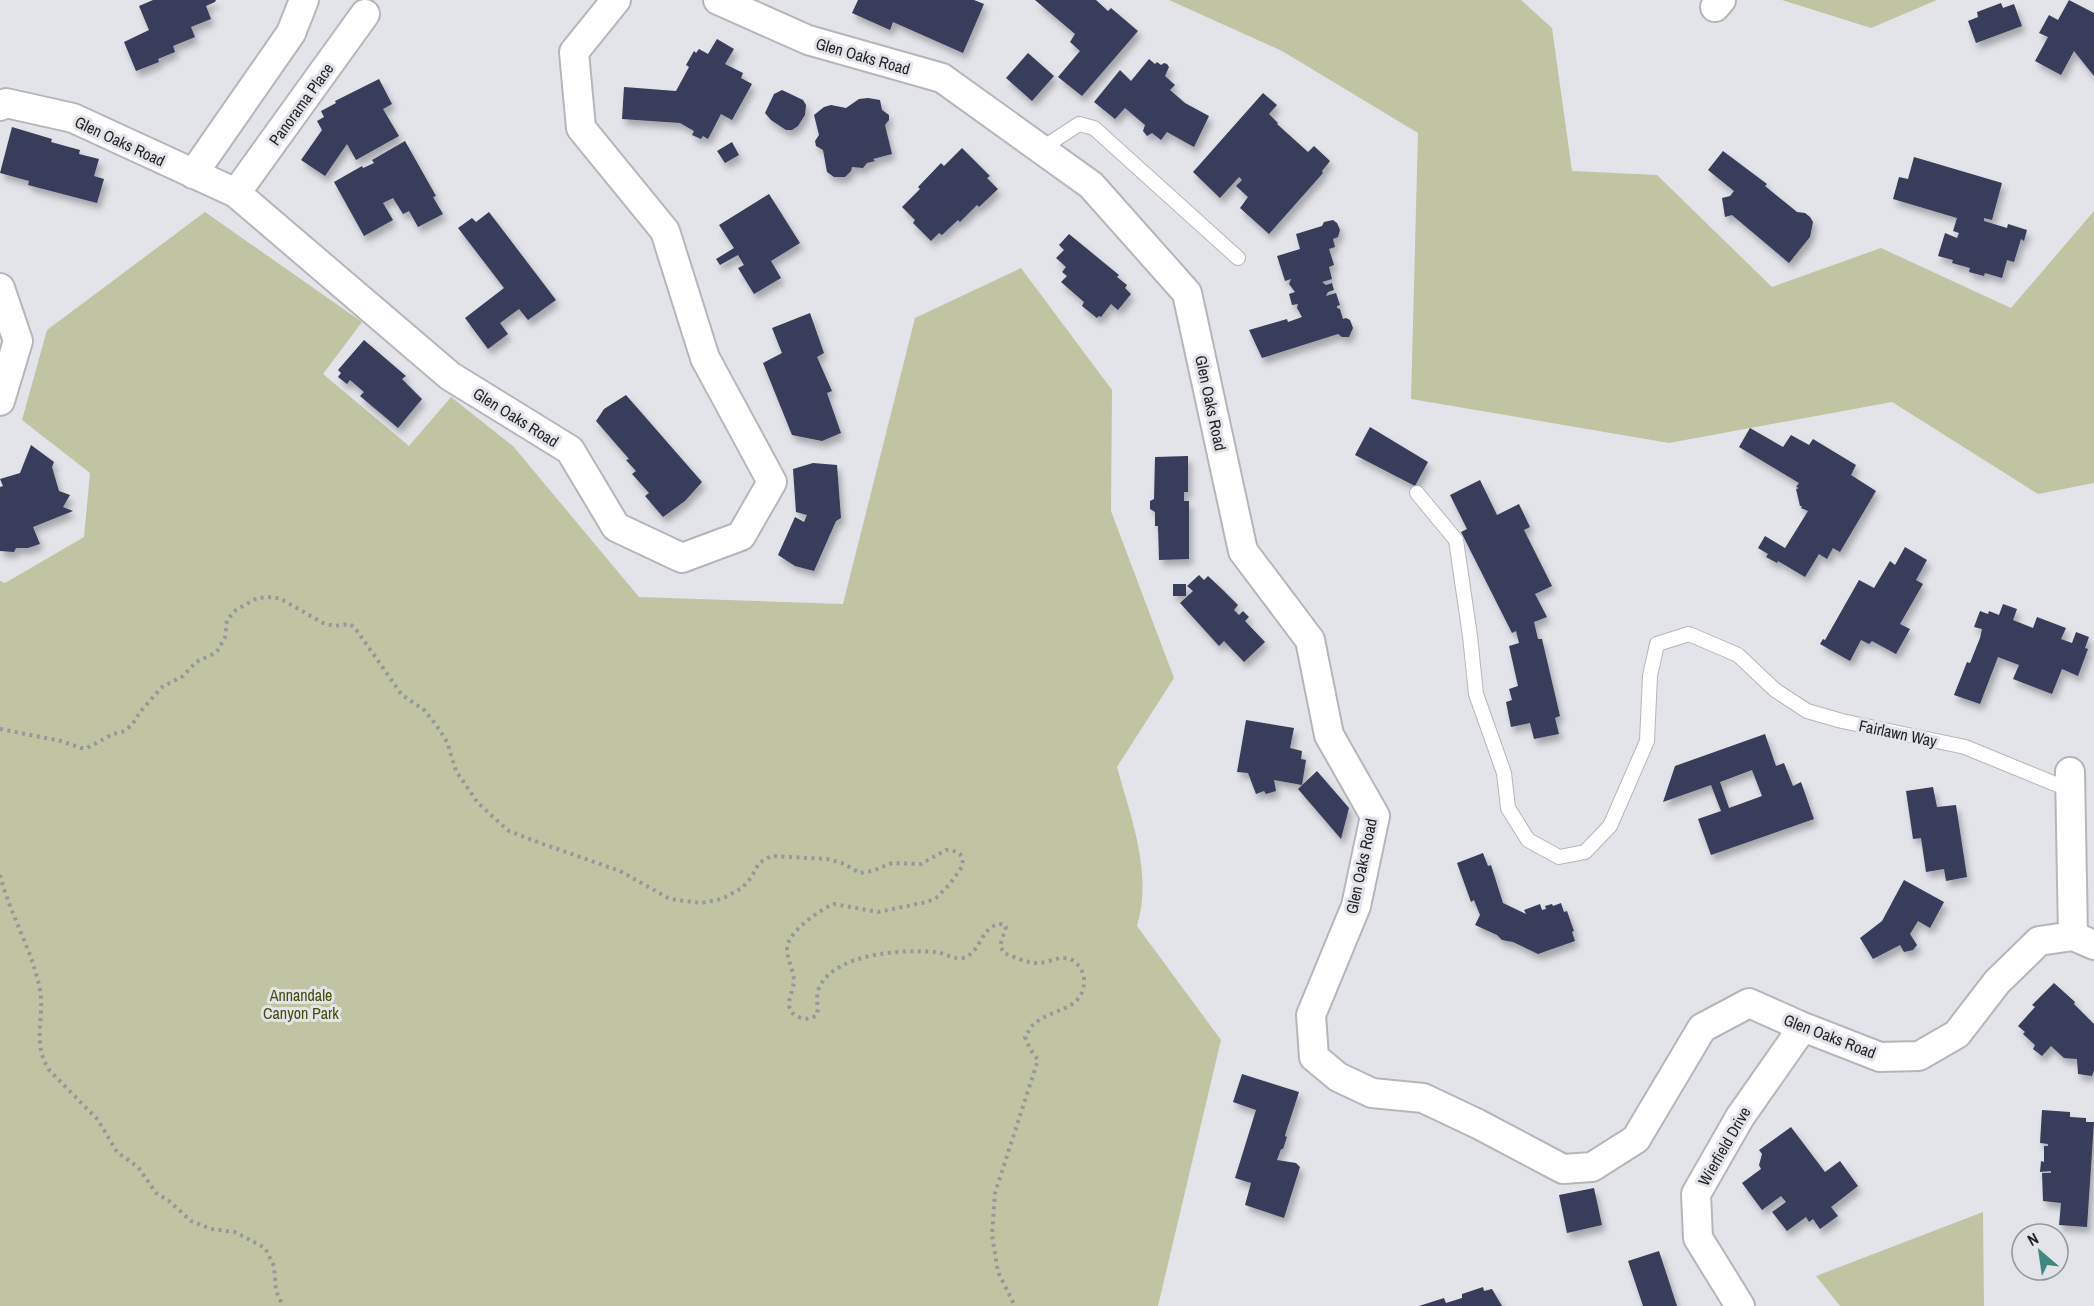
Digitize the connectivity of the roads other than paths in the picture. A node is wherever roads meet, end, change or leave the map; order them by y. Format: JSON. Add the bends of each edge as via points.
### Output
{"nodes":[{"id":1,"x":304,"y":0,"type":"edge"},
{"id":2,"x":616,"y":0,"type":"edge"},
{"id":3,"x":718,"y":0,"type":"edge"},
{"id":4,"x":364,"y":7,"type":"edge"},
{"id":5,"x":0,"y":106,"type":"edge"},
{"id":6,"x":1041,"y":149,"type":"junction"},
{"id":7,"x":192,"y":174,"type":"junction"},
{"id":8,"x":236,"y":193,"type":"junction"},
{"id":9,"x":1238,"y":258,"type":"dead end"},
{"id":10,"x":0,"y":288,"type":"edge"},
{"id":11,"x":0,"y":401,"type":"edge"},
{"id":12,"x":1417,"y":493,"type":"dead end"},
{"id":13,"x":2076,"y":790,"type":"edge"},
{"id":14,"x":2084,"y":940,"type":"edge"},
{"id":15,"x":1803,"y":1027,"type":"junction"},
{"id":16,"x":1740,"y":1306,"type":"edge"}],
"edges":[{"from":1,"to":7,"type":"street","via":[[291,33]]},
{"from":2,"to":8,"type":"street","name":"Glen Oaks Road","via":[[574,52],[581,128],[664,231],[705,358],[772,483],[741,536],[681,558],[616,527],[570,450],[450,376]]},
{"from":3,"to":6,"type":"street","name":"Glen Oaks Road","via":[[808,40],[942,78]]},
{"from":4,"to":8,"type":"street","name":"Panorama Place"},
{"from":5,"to":7,"type":"street","name":"Glen Oaks Road","via":[[6,103],[73,118]]},
{"from":6,"to":9,"type":"lane","via":[[1079,124],[1094,128]]},
{"from":6,"to":15,"type":"street","name":"Glen Oaks Road","via":[[1091,185],[1187,293],[1243,550],[1310,640],[1329,735],[1375,816],[1356,906],[1311,1015],[1314,1057],[1338,1077],[1372,1093],[1423,1098],[1563,1168],[1592,1167],[1636,1139],[1702,1028],[1749,1003]]},
{"from":7,"to":8,"type":"street","name":"Glen Oaks Road"},
{"from":10,"to":11,"type":"street","via":[[18,341]]},
{"from":12,"to":13,"type":"lane","name":"Fairlawn Way","via":[[1456,540],[1476,694],[1504,773],[1508,808],[1528,840],[1559,857],[1585,852],[1611,826],[1647,741],[1650,676],[1657,644],[1689,634],[1737,655],[1775,690],[1808,711],[1965,747]]},
{"from":13,"to":14,"type":"street","name":"Fairlawn Way"},
{"from":14,"to":15,"type":"street","name":"Glen Oaks Road","via":[[2039,940],[1998,982],[1957,1034],[1919,1056],[1880,1057]]},
{"from":15,"to":16,"type":"street","name":"Wierfield Drive","via":[[1740,1117],[1696,1194],[1698,1238]]}]}
